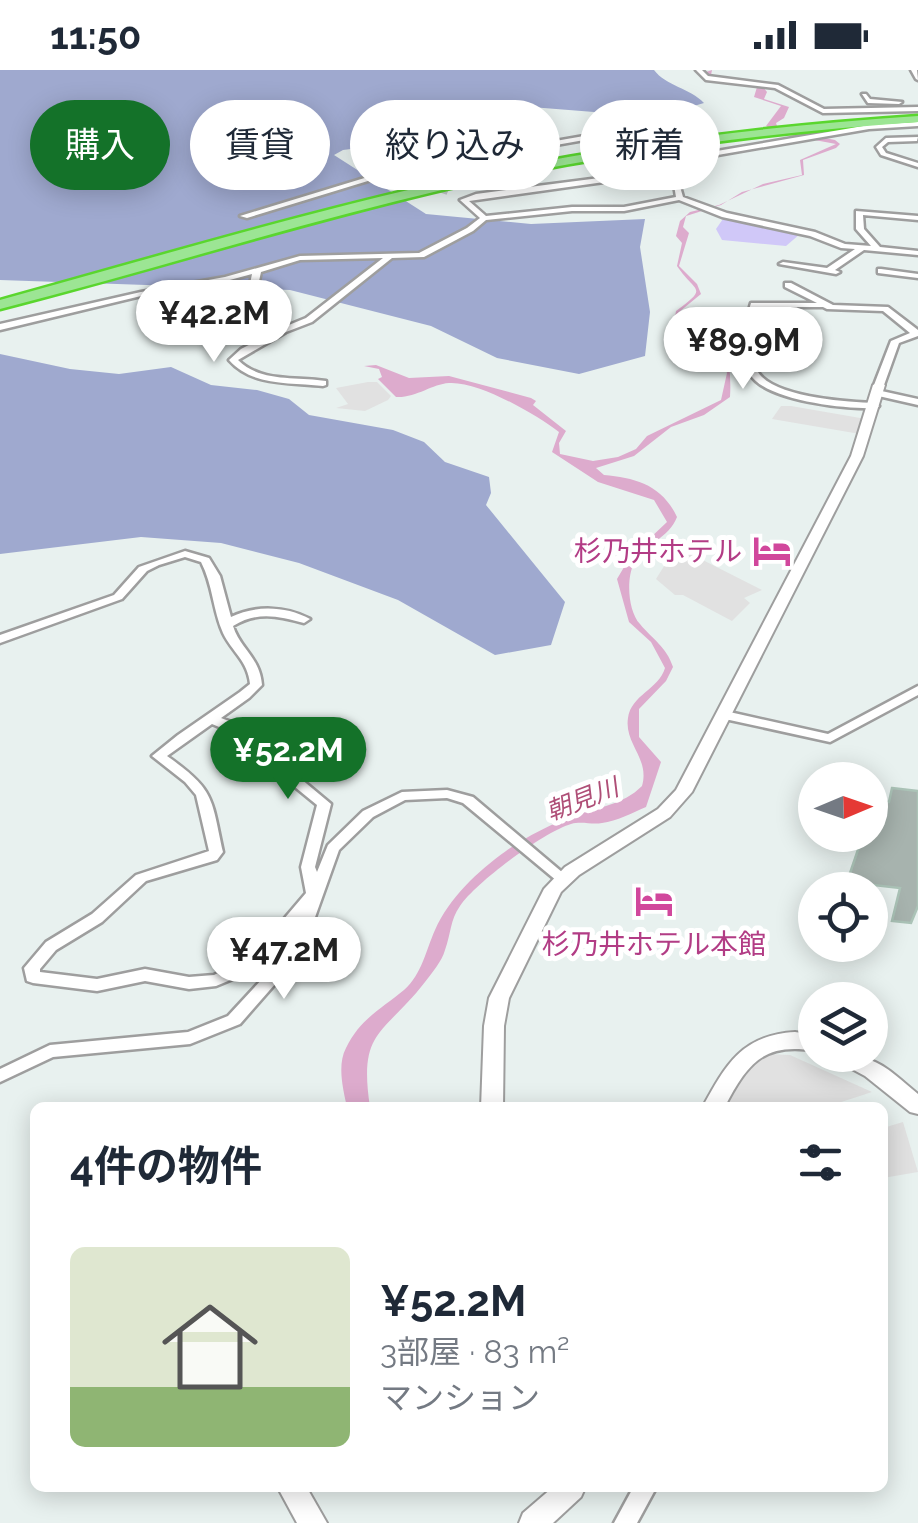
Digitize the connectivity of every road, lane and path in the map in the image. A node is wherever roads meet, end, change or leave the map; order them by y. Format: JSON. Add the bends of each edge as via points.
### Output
{"nodes":[{"id":1,"x":698,"y":70,"type":"edge"},
{"id":2,"x":914,"y":70,"type":"edge"},
{"id":3,"x":918,"y":78,"type":"edge"},
{"id":4,"x":864,"y":95,"type":"dead end"},
{"id":5,"x":917,"y":117,"type":"edge"},
{"id":6,"x":816,"y":129,"type":"junction"},
{"id":7,"x":736,"y":133,"type":"junction"},
{"id":8,"x":917,"y":139,"type":"edge"},
{"id":9,"x":720,"y":152,"type":"edge"},
{"id":10,"x":918,"y":157,"type":"edge"},
{"id":11,"x":918,"y":165,"type":"edge"},
{"id":12,"x":350,"y":184,"type":"edge"},
{"id":13,"x":580,"y":184,"type":"edge"},
{"id":14,"x":678,"y":190,"type":"edge"},
{"id":15,"x":450,"y":193,"type":"tunnel mouth"},
{"id":16,"x":680,"y":198,"type":"junction"},
{"id":17,"x":464,"y":200,"type":"junction"},
{"id":18,"x":244,"y":216,"type":"dead end"},
{"id":19,"x":484,"y":218,"type":"junction"},
{"id":20,"x":918,"y":218,"type":"edge"},
{"id":21,"x":888,"y":222,"type":"dead end"},
{"id":22,"x":860,"y":229,"type":"junction"},
{"id":23,"x":887,"y":238,"type":"dead end"},
{"id":24,"x":875,"y":245,"type":"junction"},
{"id":25,"x":862,"y":248,"type":"junction"},
{"id":26,"x":918,"y":252,"type":"edge"},
{"id":27,"x":389,"y":257,"type":"junction"},
{"id":28,"x":783,"y":264,"type":"dead end"},
{"id":29,"x":257,"y":271,"type":"junction"},
{"id":30,"x":881,"y":271,"type":"dead end"},
{"id":31,"x":918,"y":276,"type":"edge"},
{"id":32,"x":788,"y":285,"type":"dead end"},
{"id":33,"x":0,"y":289,"type":"edge"},
{"id":34,"x":0,"y":306,"type":"edge"},
{"id":35,"x":827,"y":308,"type":"junction"},
{"id":36,"x":0,"y":327,"type":"edge"},
{"id":37,"x":283,"y":330,"type":"junction"},
{"id":38,"x":916,"y":335,"type":"edge"},
{"id":39,"x":324,"y":382,"type":"dead end"},
{"id":40,"x":877,"y":395,"type":"junction"},
{"id":41,"x":918,"y":402,"type":"edge"},
{"id":42,"x":304,"y":619,"type":"dead end"},
{"id":43,"x":226,"y":625,"type":"junction"},
{"id":44,"x":0,"y":638,"type":"edge"},
{"id":45,"x":918,"y":690,"type":"edge"},
{"id":46,"x":726,"y":715,"type":"junction"},
{"id":47,"x":210,"y":718,"type":"junction"},
{"id":48,"x":558,"y":876,"type":"junction"},
{"id":49,"x":314,"y":894,"type":"junction"},
{"id":50,"x":798,"y":1040,"type":"edge"},
{"id":51,"x":876,"y":1072,"type":"edge"},
{"id":52,"x":0,"y":1076,"type":"edge"},
{"id":53,"x":492,"y":1102,"type":"edge"},
{"id":54,"x":716,"y":1102,"type":"edge"},
{"id":55,"x":918,"y":1106,"type":"edge"},
{"id":56,"x":294,"y":1492,"type":"edge"},
{"id":57,"x":566,"y":1492,"type":"edge"},
{"id":58,"x":643,"y":1492,"type":"edge"},
{"id":59,"x":313,"y":1523,"type":"edge"},
{"id":60,"x":534,"y":1523,"type":"edge"},
{"id":61,"x":625,"y":1523,"type":"edge"}],
"edges":[{"from":1,"to":5,"type":"street","via":[[710,78],[776,86],[823,112]]},
{"from":2,"to":3,"type":"street"},
{"from":4,"to":5,"type":"street"},
{"from":5,"to":6,"type":"highway"},
{"from":6,"to":7,"type":"highway"},
{"from":6,"to":9,"type":"street","via":[[806,138]]},
{"from":7,"to":33,"type":"highway","via":[[595,149],[412,184]]},
{"from":7,"to":34,"type":"highway","via":[[459,183]]},
{"from":8,"to":10,"type":"street","via":[[909,150]]},
{"from":8,"to":11,"type":"street","via":[[886,140],[878,147]]},
{"from":12,"to":18,"type":"street"},
{"from":13,"to":17,"type":"street"},
{"from":14,"to":16,"type":"street"},
{"from":15,"to":17,"type":"street"},
{"from":16,"to":19,"type":"street","via":[[624,209]]},
{"from":16,"to":25,"type":"street"},
{"from":17,"to":19,"type":"street"},
{"from":19,"to":27,"type":"street","via":[[421,254]]},
{"from":20,"to":22,"type":"street","via":[[860,213]]},
{"from":21,"to":22,"type":"street"},
{"from":22,"to":24,"type":"street"},
{"from":23,"to":24,"type":"street"},
{"from":24,"to":25,"type":"street"},
{"from":24,"to":26,"type":"street"},
{"from":25,"to":28,"type":"street","via":[[832,272]]},
{"from":27,"to":29,"type":"street","via":[[300,258]]},
{"from":27,"to":37,"type":"street","via":[[309,320]]},
{"from":29,"to":36,"type":"street"},
{"from":29,"to":37,"type":"street","via":[[252,295],[229,316]]},
{"from":30,"to":31,"type":"street"},
{"from":32,"to":35,"type":"street"},
{"from":35,"to":38,"type":"street","via":[[885,310]]},
{"from":35,"to":40,"type":"street","via":[[754,305],[753,372],[763,384],[816,400]]},
{"from":37,"to":39,"type":"street","via":[[238,354],[236,366],[260,378]]},
{"from":38,"to":40,"type":"street","via":[[894,341]]},
{"from":40,"to":41,"type":"street"},
{"from":40,"to":46,"type":"street","via":[[858,456]]},
{"from":42,"to":43,"type":"street","via":[[252,611]]},
{"from":43,"to":44,"type":"street","via":[[210,566],[185,554],[143,569],[118,597]]},
{"from":43,"to":47,"type":"street","via":[[255,671],[256,684]]},
{"from":45,"to":46,"type":"street","via":[[830,738]]},
{"from":46,"to":48,"type":"street","via":[[670,808]]},
{"from":47,"to":49,"type":"street","via":[[229,726],[324,804],[308,868]]},
{"from":47,"to":49,"type":"street","via":[[159,756],[201,787],[216,852],[141,878],[51,946],[32,968],[33,977],[98,986],[144,976],[190,984],[216,980],[277,937]]},
{"from":48,"to":49,"type":"street","via":[[468,800],[411,794],[353,826],[333,848]]},
{"from":48,"to":53,"type":"street","via":[[500,998]]},
{"from":49,"to":52,"type":"street","via":[[282,967],[234,1020],[190,1038],[50,1051]]},
{"from":50,"to":54,"type":"street","via":[[782,1037],[761,1046]]},
{"from":51,"to":55,"type":"street"},
{"from":56,"to":59,"type":"street"},
{"from":57,"to":60,"type":"street"},
{"from":58,"to":61,"type":"street"}]}
